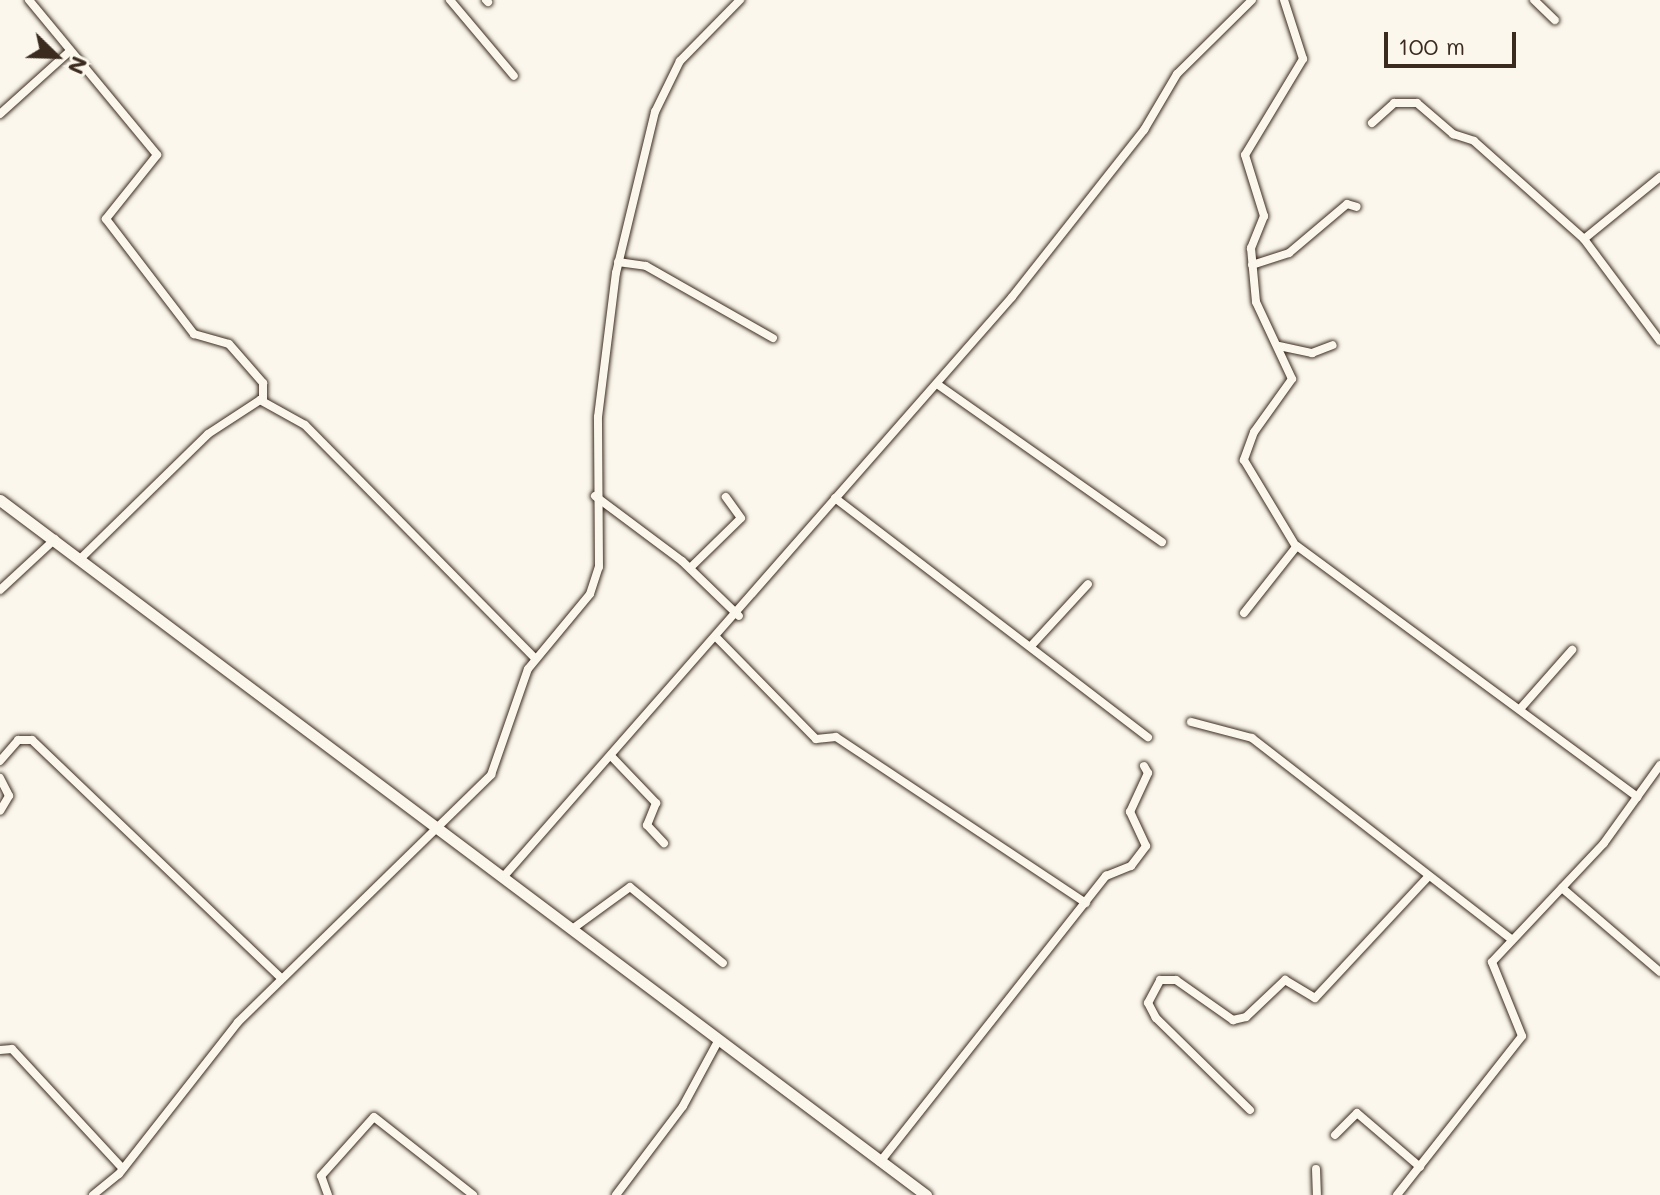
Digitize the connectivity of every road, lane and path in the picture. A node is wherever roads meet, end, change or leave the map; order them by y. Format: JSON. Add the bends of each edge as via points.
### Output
{"nodes":[{"id":1,"x":29,"y":0,"type":"edge"},
{"id":2,"x":450,"y":0,"type":"edge"},
{"id":3,"x":740,"y":0,"type":"edge"},
{"id":4,"x":1252,"y":0,"type":"edge"},
{"id":5,"x":1284,"y":0,"type":"edge"},
{"id":6,"x":1534,"y":0,"type":"edge"},
{"id":7,"x":1555,"y":20,"type":"dead end"},
{"id":8,"x":70,"y":51,"type":"junction"},
{"id":9,"x":514,"y":76,"type":"dead end"},
{"id":10,"x":0,"y":114,"type":"edge"},
{"id":11,"x":1372,"y":123,"type":"dead end"},
{"id":12,"x":1660,"y":177,"type":"edge"},
{"id":13,"x":1357,"y":207,"type":"dead end"},
{"id":14,"x":1584,"y":239,"type":"junction"},
{"id":15,"x":618,"y":262,"type":"junction"},
{"id":16,"x":1252,"y":265,"type":"junction"},
{"id":17,"x":773,"y":338,"type":"dead end"},
{"id":18,"x":1660,"y":341,"type":"edge"},
{"id":19,"x":1333,"y":345,"type":"dead end"},
{"id":20,"x":1279,"y":346,"type":"junction"},
{"id":21,"x":937,"y":384,"type":"junction"},
{"id":22,"x":263,"y":401,"type":"junction"},
{"id":23,"x":595,"y":496,"type":"junction"},
{"id":24,"x":726,"y":497,"type":"dead end"},
{"id":25,"x":835,"y":498,"type":"junction"},
{"id":26,"x":0,"y":500,"type":"edge"},
{"id":27,"x":55,"y":539,"type":"junction"},
{"id":28,"x":1162,"y":542,"type":"dead end"},
{"id":29,"x":1295,"y":545,"type":"junction"},
{"id":30,"x":81,"y":558,"type":"junction"},
{"id":31,"x":690,"y":568,"type":"junction"},
{"id":32,"x":1088,"y":584,"type":"dead end"},
{"id":33,"x":0,"y":590,"type":"edge"},
{"id":34,"x":1244,"y":613,"type":"dead end"},
{"id":35,"x":739,"y":616,"type":"junction"},
{"id":36,"x":718,"y":639,"type":"junction"},
{"id":37,"x":1031,"y":646,"type":"junction"},
{"id":38,"x":1572,"y":650,"type":"dead end"},
{"id":39,"x":534,"y":657,"type":"junction"},
{"id":40,"x":1520,"y":709,"type":"junction"},
{"id":41,"x":1191,"y":722,"type":"dead end"},
{"id":42,"x":1148,"y":737,"type":"dead end"},
{"id":43,"x":612,"y":757,"type":"junction"},
{"id":44,"x":0,"y":761,"type":"edge"},
{"id":45,"x":1660,"y":765,"type":"edge"},
{"id":46,"x":1144,"y":766,"type":"dead end"},
{"id":47,"x":0,"y":778,"type":"edge"},
{"id":48,"x":1638,"y":797,"type":"junction"},
{"id":49,"x":0,"y":811,"type":"edge"},
{"id":50,"x":440,"y":826,"type":"junction"},
{"id":51,"x":664,"y":843,"type":"dead end"},
{"id":52,"x":505,"y":875,"type":"junction"},
{"id":53,"x":1428,"y":877,"type":"junction"},
{"id":54,"x":1562,"y":888,"type":"junction"},
{"id":55,"x":1086,"y":903,"type":"junction"},
{"id":56,"x":575,"y":927,"type":"junction"},
{"id":57,"x":1512,"y":940,"type":"junction"},
{"id":58,"x":723,"y":963,"type":"dead end"},
{"id":59,"x":1660,"y":972,"type":"edge"},
{"id":60,"x":281,"y":978,"type":"junction"},
{"id":61,"x":717,"y":1043,"type":"junction"},
{"id":62,"x":0,"y":1050,"type":"edge"},
{"id":63,"x":1250,"y":1110,"type":"dead end"},
{"id":64,"x":1335,"y":1135,"type":"dead end"},
{"id":65,"x":880,"y":1162,"type":"junction"},
{"id":66,"x":1420,"y":1167,"type":"junction"},
{"id":67,"x":123,"y":1169,"type":"junction"},
{"id":68,"x":1316,"y":1169,"type":"dead end"},
{"id":69,"x":93,"y":1195,"type":"edge"},
{"id":70,"x":328,"y":1195,"type":"edge"},
{"id":71,"x":473,"y":1195,"type":"edge"},
{"id":72,"x":616,"y":1195,"type":"edge"},
{"id":73,"x":926,"y":1195,"type":"edge"},
{"id":74,"x":1317,"y":1195,"type":"edge"},
{"id":75,"x":1397,"y":1195,"type":"edge"}],
"edges":[{"from":1,"to":8,"type":"street"},
{"from":2,"to":9,"type":"street"},
{"from":3,"to":15,"type":"street","via":[[668,81]]},
{"from":4,"to":21,"type":"street","via":[[1177,74],[1144,130]]},
{"from":5,"to":16,"type":"street","via":[[1303,59],[1246,148],[1264,216]]},
{"from":6,"to":7,"type":"street"},
{"from":8,"to":10,"type":"street"},
{"from":8,"to":22,"type":"street","via":[[157,155],[106,219],[194,334],[229,344],[263,383]]},
{"from":11,"to":14,"type":"street","via":[[1394,103],[1417,103],[1453,134],[1474,141]]},
{"from":12,"to":14,"type":"street"},
{"from":13,"to":16,"type":"street","via":[[1347,204],[1289,253]]},
{"from":14,"to":18,"type":"street"},
{"from":15,"to":17,"type":"street","via":[[646,266]]},
{"from":15,"to":23,"type":"street"},
{"from":16,"to":20,"type":"street","via":[[1259,311]]},
{"from":19,"to":20,"type":"street","via":[[1312,353]]},
{"from":20,"to":29,"type":"street","via":[[1291,383],[1254,432],[1244,460],[1292,528]]},
{"from":21,"to":25,"type":"street"},
{"from":21,"to":28,"type":"street"},
{"from":22,"to":30,"type":"street","via":[[208,434]]},
{"from":22,"to":39,"type":"street","via":[[317,435]]},
{"from":23,"to":31,"type":"street"},
{"from":23,"to":39,"type":"street","via":[[596,583]]},
{"from":24,"to":31,"type":"street","via":[[741,518]]},
{"from":25,"to":35,"type":"street"},
{"from":25,"to":37,"type":"street"},
{"from":26,"to":27,"type":"street"},
{"from":27,"to":30,"type":"street"},
{"from":27,"to":33,"type":"street"},
{"from":29,"to":34,"type":"street"},
{"from":29,"to":40,"type":"street"},
{"from":30,"to":50,"type":"street"},
{"from":31,"to":35,"type":"street"},
{"from":32,"to":37,"type":"street"},
{"from":35,"to":36,"type":"street"},
{"from":36,"to":43,"type":"street"},
{"from":36,"to":55,"type":"street","via":[[811,736],[836,737]]},
{"from":37,"to":42,"type":"street"},
{"from":38,"to":40,"type":"street"},
{"from":39,"to":50,"type":"street","via":[[495,768]]},
{"from":40,"to":48,"type":"street"},
{"from":41,"to":53,"type":"street","via":[[1252,738]]},
{"from":43,"to":51,"type":"street","via":[[656,803],[647,825]]},
{"from":43,"to":52,"type":"street"},
{"from":44,"to":60,"type":"street","via":[[18,740],[32,740]]},
{"from":45,"to":48,"type":"street"},
{"from":46,"to":55,"type":"street","via":[[1148,773],[1130,812],[1146,846],[1131,866],[1106,876]]},
{"from":47,"to":49,"type":"street","via":[[9,796]]},
{"from":48,"to":54,"type":"street"},
{"from":50,"to":52,"type":"street"},
{"from":50,"to":60,"type":"street"},
{"from":52,"to":56,"type":"street"},
{"from":53,"to":57,"type":"street"},
{"from":53,"to":63,"type":"street","via":[[1315,998],[1285,980],[1246,1017],[1233,1020],[1176,980],[1160,980],[1148,1003],[1156,1018]]},
{"from":54,"to":57,"type":"street"},
{"from":54,"to":59,"type":"street"},
{"from":55,"to":65,"type":"street"},
{"from":56,"to":58,"type":"street","via":[[615,893],[638,889]]},
{"from":56,"to":61,"type":"street"},
{"from":57,"to":66,"type":"street","via":[[1491,971],[1522,1036]]},
{"from":60,"to":67,"type":"street","via":[[198,1066]]},
{"from":61,"to":65,"type":"street"},
{"from":61,"to":72,"type":"street","via":[[683,1106]]},
{"from":62,"to":67,"type":"street","via":[[12,1049]]},
{"from":64,"to":66,"type":"street","via":[[1357,1113]]},
{"from":65,"to":73,"type":"street"},
{"from":66,"to":75,"type":"street"},
{"from":67,"to":69,"type":"street"},
{"from":68,"to":74,"type":"street"},
{"from":70,"to":71,"type":"street","via":[[321,1176],[374,1117]]}]}
